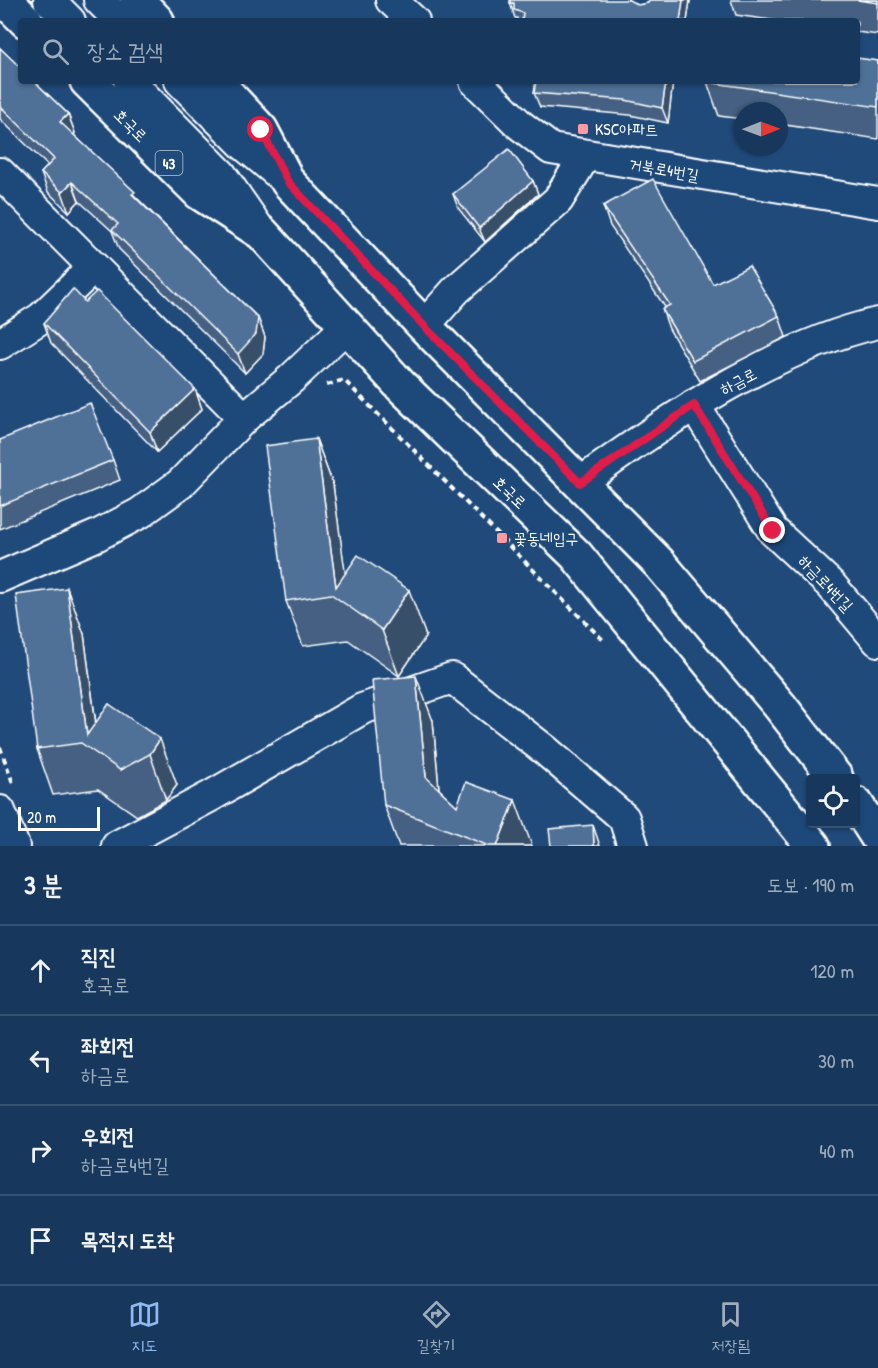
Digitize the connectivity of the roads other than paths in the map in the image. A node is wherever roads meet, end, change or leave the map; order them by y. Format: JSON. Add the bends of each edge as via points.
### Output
{"nodes":[{"id":1,"x":5,"y":0,"type":"edge"},
{"id":2,"x":49,"y":0,"type":"edge"},
{"id":3,"x":99,"y":0,"type":"edge"},
{"id":4,"x":137,"y":0,"type":"edge"},
{"id":5,"x":392,"y":0,"type":"edge"},
{"id":6,"x":23,"y":18,"type":"edge"},
{"id":7,"x":67,"y":18,"type":"edge"},
{"id":8,"x":117,"y":18,"type":"edge"},
{"id":9,"x":154,"y":18,"type":"edge"},
{"id":10,"x":411,"y":18,"type":"edge"},
{"id":11,"x":90,"y":84,"type":"edge"},
{"id":12,"x":132,"y":84,"type":"edge"},
{"id":13,"x":183,"y":84,"type":"edge"},
{"id":14,"x":218,"y":84,"type":"edge"},
{"id":15,"x":478,"y":84,"type":"edge"},
{"id":16,"x":585,"y":156,"type":"junction"},
{"id":17,"x":0,"y":172,"type":"edge"},
{"id":18,"x":288,"y":182,"type":"junction"},
{"id":19,"x":878,"y":203,"type":"edge"},
{"id":20,"x":262,"y":233,"type":"junction"},
{"id":21,"x":93,"y":267,"type":"junction"},
{"id":22,"x":878,"y":323,"type":"edge"},
{"id":23,"x":346,"y":326,"type":"junction"},
{"id":24,"x":424,"y":326,"type":"junction"},
{"id":25,"x":0,"y":344,"type":"edge"},
{"id":26,"x":694,"y":405,"type":"junction"},
{"id":27,"x":244,"y":418,"type":"junction"},
{"id":28,"x":580,"y":483,"type":"junction"},
{"id":29,"x":0,"y":577,"type":"edge"},
{"id":30,"x":868,"y":609,"type":"edge"},
{"id":31,"x":878,"y":641,"type":"edge"},
{"id":32,"x":833,"y":774,"type":"edge"},
{"id":33,"x":0,"y":811,"type":"edge"},
{"id":34,"x":860,"y":811,"type":"edge"},
{"id":35,"x":878,"y":838,"type":"edge"},
{"id":36,"x":14,"y":846,"type":"edge"},
{"id":37,"x":117,"y":846,"type":"edge"},
{"id":38,"x":633,"y":846,"type":"edge"},
{"id":39,"x":813,"y":846,"type":"edge"}],
"edges":[{"from":1,"to":6,"type":"main road"},
{"from":2,"to":7,"type":"street"},
{"from":3,"to":8,"type":"street"},
{"from":4,"to":9,"type":"main road"},
{"from":5,"to":10,"type":"street"},
{"from":11,"to":20,"type":"main road","name":"호국로","number":"43","via":[[200,194]]},
{"from":12,"to":20,"type":"street","name":"호국로","via":[[221,174]]},
{"from":13,"to":18,"type":"street"},
{"from":14,"to":18,"type":"main road","via":[[261,130]]},
{"from":15,"to":16,"type":"street","name":"거북로4번길","via":[[520,125],[551,148]]},
{"from":16,"to":19,"type":"street","name":"거북로4번길"},
{"from":16,"to":24,"type":"street","via":[[558,200],[456,290]]},
{"from":17,"to":21,"type":"street"},
{"from":18,"to":24,"type":"main road"},
{"from":20,"to":23,"type":"main road","name":"호국로","number":"43"},
{"from":21,"to":25,"type":"street","via":[[41,318]]},
{"from":21,"to":27,"type":"street"},
{"from":22,"to":26,"type":"street","name":"하금로","via":[[846,330],[742,377]]},
{"from":23,"to":27,"type":"street"},
{"from":23,"to":39,"type":"main road","name":"호국로","number":"43","via":[[401,386],[576,555]]},
{"from":24,"to":28,"type":"main road"},
{"from":26,"to":28,"type":"street","name":"하금로"},
{"from":26,"to":30,"type":"street","name":"하금로4번길","via":[[773,531],[831,585]]},
{"from":27,"to":29,"type":"street","via":[[180,484],[140,513]]},
{"from":28,"to":32,"type":"main road","via":[[659,563],[719,632]]},
{"from":30,"to":31,"type":"street","name":"하금로4번길"},
{"from":33,"to":36,"type":"street"},
{"from":34,"to":35,"type":"main road"},
{"from":37,"to":38,"type":"street","via":[[362,709],[452,678],[624,818]]}]}
